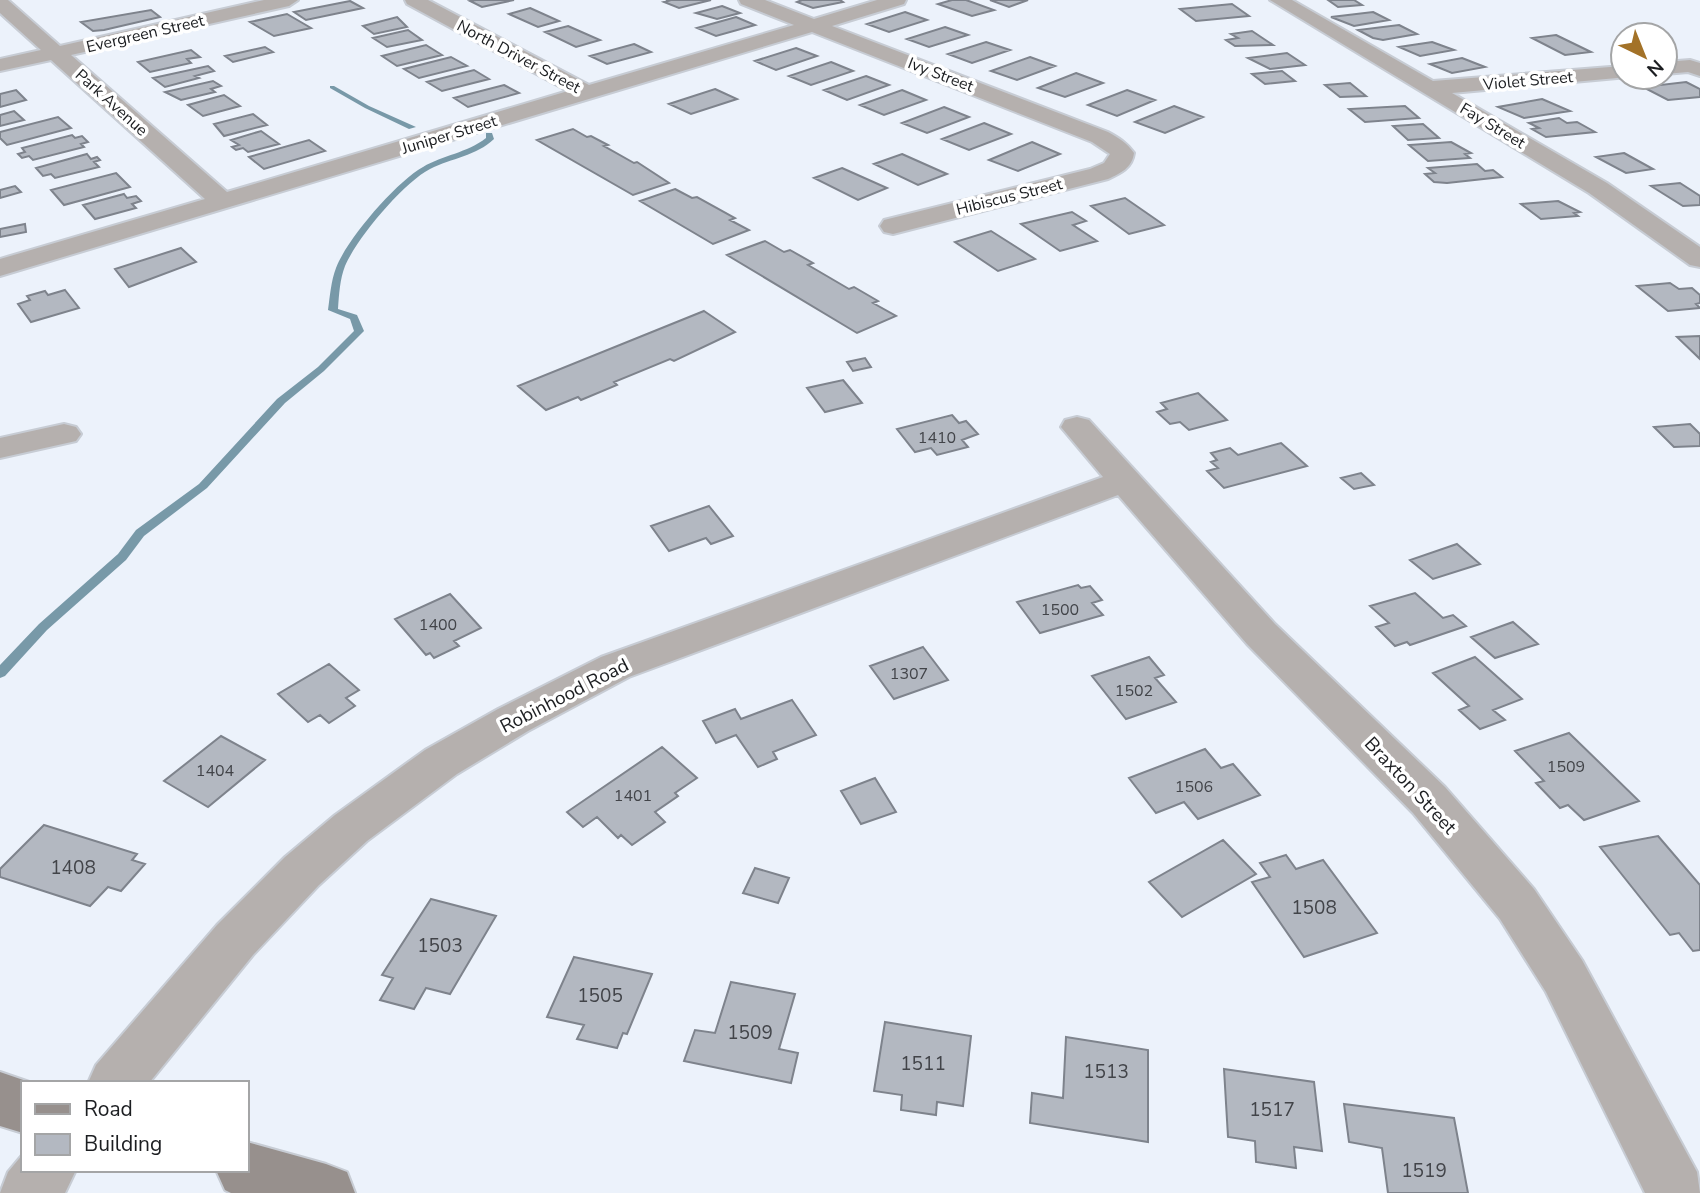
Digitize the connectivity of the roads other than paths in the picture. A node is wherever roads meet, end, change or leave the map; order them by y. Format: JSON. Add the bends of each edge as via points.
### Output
{"nodes":[{"id":1,"x":289,"y":0,"type":"edge"},
{"id":2,"x":414,"y":0,"type":"edge"},
{"id":3,"x":748,"y":0,"type":"edge"},
{"id":4,"x":897,"y":0,"type":"edge"},
{"id":5,"x":1279,"y":0,"type":"edge"},
{"id":6,"x":0,"y":2,"type":"edge"},
{"id":7,"x":814,"y":25,"type":"junction"},
{"id":8,"x":57,"y":52,"type":"junction"},
{"id":9,"x":0,"y":65,"type":"edge"},
{"id":10,"x":1609,"y":73,"type":"edge"},
{"id":11,"x":1432,"y":88,"type":"junction"},
{"id":12,"x":587,"y":93,"type":"junction"},
{"id":13,"x":1121,"y":161,"type":"joint"},
{"id":14,"x":223,"y":202,"type":"junction"},
{"id":15,"x":893,"y":226,"type":"dead end"},
{"id":16,"x":1700,"y":259,"type":"edge"},
{"id":17,"x":0,"y":268,"type":"edge"},
{"id":18,"x":1077,"y":427,"type":"dead end"},
{"id":19,"x":64,"y":434,"type":"dead end"},
{"id":20,"x":0,"y":448,"type":"edge"},
{"id":21,"x":1124,"y":481,"type":"junction"},
{"id":22,"x":118,"y":1081,"type":"edge"},
{"id":23,"x":0,"y":1099,"type":"edge"},
{"id":24,"x":21,"y":1105,"type":"edge"},
{"id":25,"x":248,"y":1171,"type":"edge"},
{"id":26,"x":45,"y":1172,"type":"edge"},
{"id":27,"x":29,"y":1193,"type":"edge"},
{"id":28,"x":326,"y":1193,"type":"edge"},
{"id":29,"x":1676,"y":1193,"type":"edge"}],
"edges":[{"from":1,"to":8,"type":"street","name":"Evergreen Street"},
{"from":2,"to":12,"type":"street","name":"North Driver Street"},
{"from":3,"to":7,"type":"street","name":"Ivy Street"},
{"from":4,"to":7,"type":"street","name":"Juniper Street"},
{"from":5,"to":11,"type":"street","name":"Fay Street"},
{"from":6,"to":8,"type":"street","name":"Park Avenue"},
{"from":7,"to":12,"type":"street","name":"Juniper Street"},
{"from":7,"to":13,"type":"street","name":"Ivy Street","via":[[1100,137],[1122,153]]},
{"from":8,"to":9,"type":"street","name":"Evergreen Street"},
{"from":8,"to":14,"type":"street","name":"Park Avenue"},
{"from":10,"to":11,"type":"street","name":"Violet Street"},
{"from":11,"to":16,"type":"street","name":"Fay Street","via":[[1598,188]]},
{"from":12,"to":14,"type":"street","name":"Juniper Street"},
{"from":13,"to":15,"type":"street","name":"Hibiscus Street","via":[[1099,174]]},
{"from":14,"to":17,"type":"street","name":"Juniper Street"},
{"from":18,"to":21,"type":"street","name":"Braxton Street"},
{"from":19,"to":20,"type":"street"},
{"from":21,"to":22,"type":"street","name":"Robinhood Road","via":[[626,663],[441,762],[302,871],[234,940]]},
{"from":21,"to":29,"type":"street","name":"Braxton Street","via":[[1261,634],[1429,800],[1517,904],[1564,976]]},
{"from":23,"to":24,"type":"main road"},
{"from":25,"to":28,"type":"main road"},
{"from":26,"to":27,"type":"street"}]}
